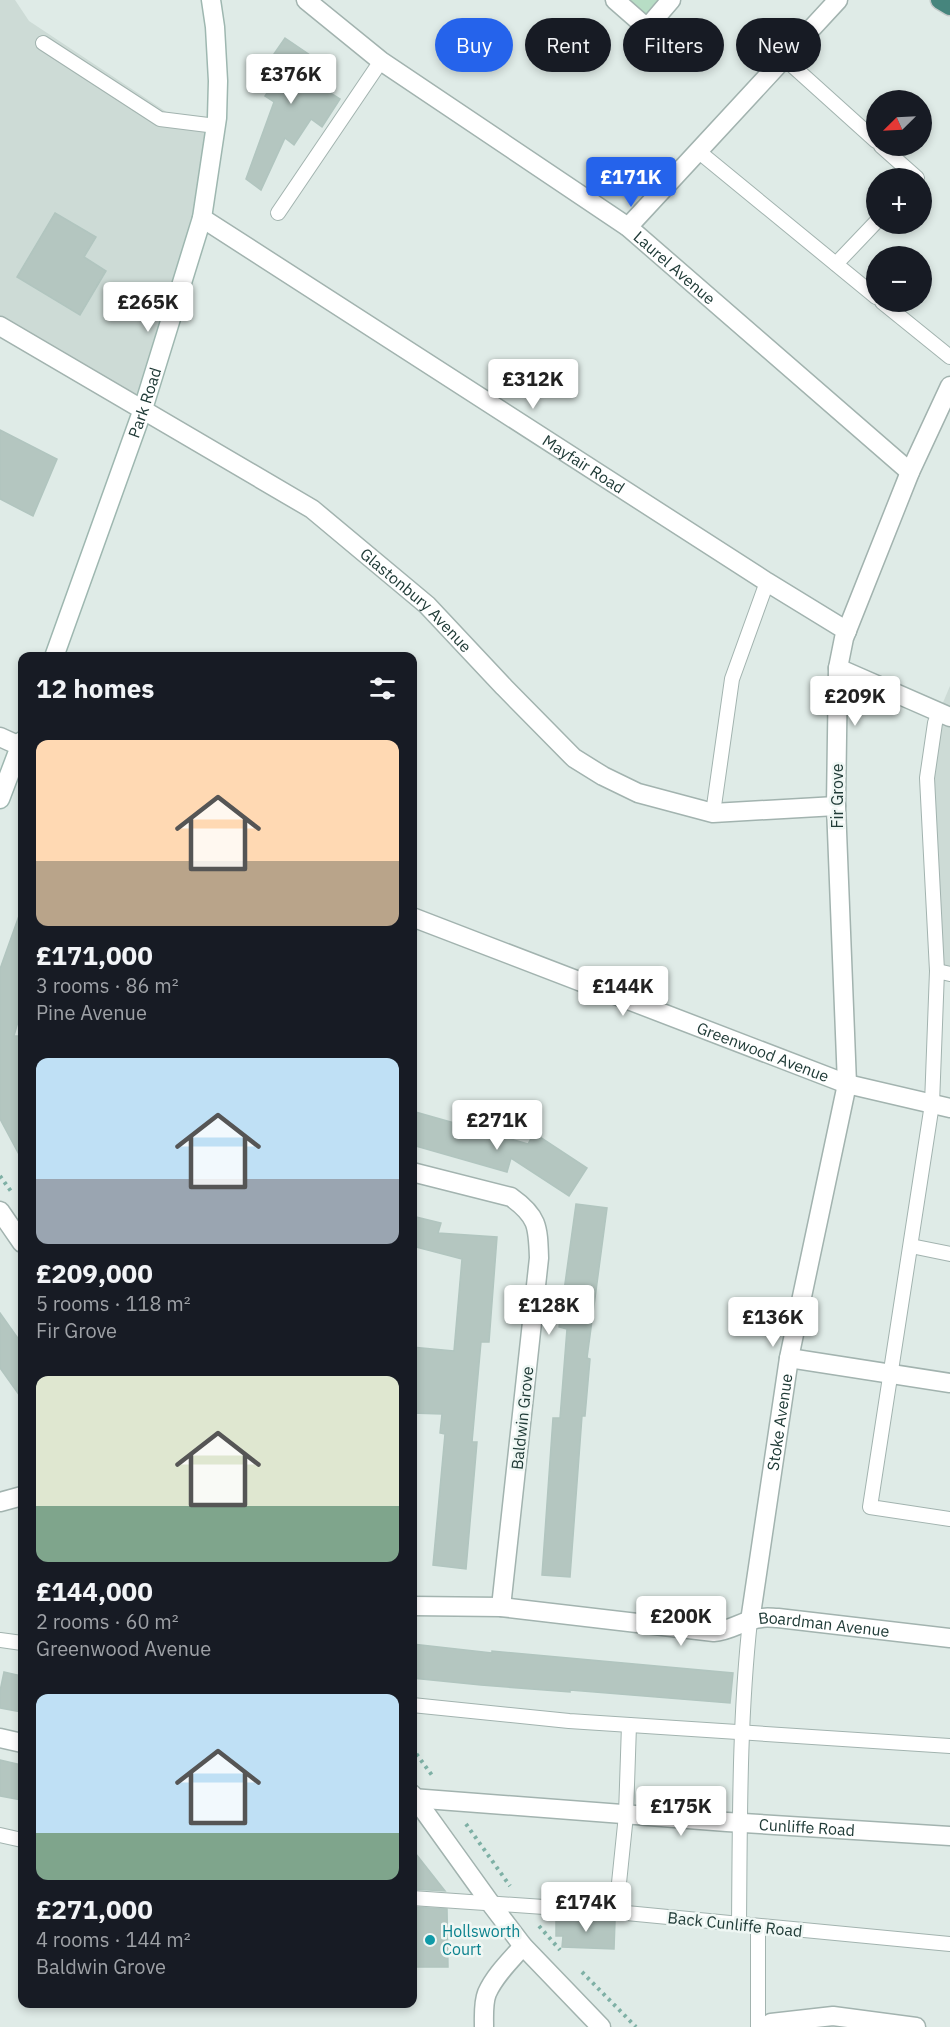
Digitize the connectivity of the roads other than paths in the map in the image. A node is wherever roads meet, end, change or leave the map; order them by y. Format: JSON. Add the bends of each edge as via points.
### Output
{"nodes":[{"id":1,"x":211,"y":0,"type":"edge"},
{"id":2,"x":306,"y":0,"type":"edge"},
{"id":3,"x":615,"y":0,"type":"edge"},
{"id":4,"x":671,"y":0,"type":"edge"},
{"id":5,"x":838,"y":0,"type":"edge"},
{"id":6,"x":940,"y":0,"type":"edge"},
{"id":7,"x":950,"y":6,"type":"edge"},
{"id":8,"x":821,"y":19,"type":"edge"},
{"id":9,"x":43,"y":43,"type":"dead end"},
{"id":10,"x":381,"y":61,"type":"junction"},
{"id":11,"x":773,"y":72,"type":"edge"},
{"id":12,"x":799,"y":72,"type":"edge"},
{"id":13,"x":216,"y":126,"type":"junction"},
{"id":14,"x":866,"y":132,"type":"edge"},
{"id":15,"x":698,"y":151,"type":"junction"},
{"id":16,"x":892,"y":156,"type":"edge"},
{"id":17,"x":906,"y":168,"type":"edge"},
{"id":18,"x":278,"y":213,"type":"dead end"},
{"id":19,"x":202,"y":218,"type":"junction"},
{"id":20,"x":628,"y":228,"type":"junction"},
{"id":21,"x":866,"y":232,"type":"edge"},
{"id":22,"x":836,"y":264,"type":"junction"},
{"id":23,"x":866,"y":289,"type":"edge"},
{"id":24,"x":894,"y":312,"type":"edge"},
{"id":25,"x":0,"y":326,"type":"edge"},
{"id":26,"x":950,"y":357,"type":"edge"},
{"id":27,"x":950,"y":386,"type":"edge"},
{"id":28,"x":143,"y":409,"type":"junction"},
{"id":29,"x":910,"y":472,"type":"junction"},
{"id":30,"x":766,"y":582,"type":"junction"},
{"id":31,"x":847,"y":631,"type":"junction"},
{"id":32,"x":56,"y":652,"type":"edge"},
{"id":33,"x":838,"y":668,"type":"junction"},
{"id":34,"x":945,"y":714,"type":"edge"},
{"id":35,"x":0,"y":737,"type":"edge"},
{"id":36,"x":18,"y":744,"type":"edge"},
{"id":37,"x":18,"y":755,"type":"edge"},
{"id":38,"x":0,"y":799,"type":"edge"},
{"id":39,"x":836,"y":806,"type":"junction"},
{"id":40,"x":713,"y":813,"type":"junction"},
{"id":41,"x":417,"y":918,"type":"edge"},
{"id":42,"x":944,"y":972,"type":"edge"},
{"id":43,"x":847,"y":1084,"type":"junction"},
{"id":44,"x":932,"y":1104,"type":"junction"},
{"id":45,"x":950,"y":1108,"type":"edge"},
{"id":46,"x":417,"y":1174,"type":"edge"},
{"id":47,"x":0,"y":1211,"type":"edge"},
{"id":48,"x":18,"y":1237,"type":"edge"},
{"id":49,"x":911,"y":1246,"type":"junction"},
{"id":50,"x":950,"y":1254,"type":"edge"},
{"id":51,"x":789,"y":1359,"type":"junction"},
{"id":52,"x":891,"y":1373,"type":"junction"},
{"id":53,"x":950,"y":1383,"type":"edge"},
{"id":54,"x":18,"y":1497,"type":"edge"},
{"id":55,"x":0,"y":1502,"type":"edge"},
{"id":56,"x":950,"y":1519,"type":"edge"},
{"id":57,"x":417,"y":1606,"type":"edge"},
{"id":58,"x":501,"y":1607,"type":"junction"},
{"id":59,"x":750,"y":1621,"type":"junction"},
{"id":60,"x":950,"y":1638,"type":"edge"},
{"id":61,"x":0,"y":1641,"type":"edge"},
{"id":62,"x":18,"y":1643,"type":"edge"},
{"id":63,"x":417,"y":1706,"type":"edge"},
{"id":64,"x":629,"y":1725,"type":"junction"},
{"id":65,"x":742,"y":1733,"type":"junction"},
{"id":66,"x":0,"y":1738,"type":"edge"},
{"id":67,"x":18,"y":1742,"type":"edge"},
{"id":68,"x":950,"y":1746,"type":"edge"},
{"id":69,"x":417,"y":1797,"type":"edge"},
{"id":70,"x":417,"y":1801,"type":"edge"},
{"id":71,"x":626,"y":1815,"type":"junction"},
{"id":72,"x":740,"y":1823,"type":"junction"},
{"id":73,"x":0,"y":1835,"type":"edge"},
{"id":74,"x":950,"y":1836,"type":"edge"},
{"id":75,"x":18,"y":1839,"type":"edge"},
{"id":76,"x":417,"y":1898,"type":"edge"},
{"id":77,"x":491,"y":1904,"type":"junction"},
{"id":78,"x":616,"y":1912,"type":"junction"},
{"id":79,"x":739,"y":1925,"type":"junction"},
{"id":80,"x":758,"y":1926,"type":"junction"},
{"id":81,"x":950,"y":1944,"type":"edge"},
{"id":82,"x":523,"y":1946,"type":"junction"},
{"id":83,"x":484,"y":2027,"type":"edge"},
{"id":84,"x":601,"y":2027,"type":"edge"},
{"id":85,"x":758,"y":2027,"type":"edge"},
{"id":86,"x":765,"y":2027,"type":"edge"},
{"id":87,"x":916,"y":2027,"type":"edge"}],
"edges":[{"from":1,"to":13,"type":"street","name":"Park Road","via":[[218,81]]},
{"from":2,"to":10,"type":"street","name":"Laurel Avenue"},
{"from":3,"to":4,"type":"street","via":[[646,28]]},
{"from":5,"to":8,"type":"street"},
{"from":6,"to":7,"type":"highway"},
{"from":9,"to":13,"type":"lane","via":[[160,119]]},
{"from":10,"to":18,"type":"lane"},
{"from":10,"to":20,"type":"street","name":"Laurel Avenue"},
{"from":11,"to":15,"type":"street"},
{"from":12,"to":14,"type":"lane"},
{"from":13,"to":19,"type":"street","name":"Park Road"},
{"from":15,"to":20,"type":"street"},
{"from":15,"to":22,"type":"lane"},
{"from":16,"to":17,"type":"lane"},
{"from":19,"to":28,"type":"street","name":"Park Road"},
{"from":19,"to":30,"type":"street","name":"Mayfair Road"},
{"from":20,"to":29,"type":"street","name":"Laurel Avenue"},
{"from":21,"to":22,"type":"lane"},
{"from":22,"to":23,"type":"lane"},
{"from":24,"to":26,"type":"lane"},
{"from":25,"to":28,"type":"street","name":"Glastonbury Avenue"},
{"from":27,"to":29,"type":"street","name":"Fir Grove"},
{"from":28,"to":32,"type":"street","name":"Park Road"},
{"from":28,"to":40,"type":"street","name":"Glastonbury Avenue","via":[[312,509],[427,605],[574,758],[638,793]]},
{"from":29,"to":31,"type":"street","name":"Fir Grove"},
{"from":30,"to":31,"type":"street","name":"Mayfair Road"},
{"from":30,"to":40,"type":"lane","via":[[732,679]]},
{"from":31,"to":33,"type":"street","name":"Fir Grove"},
{"from":33,"to":34,"type":"street"},
{"from":33,"to":39,"type":"street","name":"Fir Grove"},
{"from":34,"to":42,"type":"lane","via":[[935,723],[927,778]]},
{"from":35,"to":36,"type":"street"},
{"from":37,"to":38,"type":"street"},
{"from":39,"to":40,"type":"street","name":"Glastonbury Avenue"},
{"from":39,"to":43,"type":"street","name":"Fir Grove"},
{"from":41,"to":43,"type":"street","name":"Greenwood Avenue"},
{"from":42,"to":44,"type":"lane"},
{"from":43,"to":44,"type":"street","name":"Greenwood Avenue"},
{"from":43,"to":51,"type":"street","name":"Stoke Avenue"},
{"from":44,"to":45,"type":"street","name":"Greenwood Avenue"},
{"from":44,"to":49,"type":"lane"},
{"from":46,"to":58,"type":"street","name":"Baldwin Grove","via":[[511,1197],[535,1219],[539,1238]]},
{"from":47,"to":48,"type":"street"},
{"from":49,"to":50,"type":"lane"},
{"from":49,"to":52,"type":"lane"},
{"from":51,"to":52,"type":"street"},
{"from":51,"to":59,"type":"street","name":"Stoke Avenue"},
{"from":52,"to":53,"type":"street"},
{"from":52,"to":56,"type":"lane","via":[[870,1507]]},
{"from":54,"to":55,"type":"street"},
{"from":57,"to":58,"type":"street","name":"Boardman Avenue"},
{"from":58,"to":59,"type":"street","name":"Boardman Avenue","via":[[714,1632]]},
{"from":59,"to":60,"type":"street","name":"Boardman Avenue","via":[[778,1618]]},
{"from":59,"to":65,"type":"lane"},
{"from":61,"to":62,"type":"lane"},
{"from":63,"to":64,"type":"lane"},
{"from":64,"to":65,"type":"lane"},
{"from":64,"to":71,"type":"lane"},
{"from":65,"to":68,"type":"lane"},
{"from":65,"to":72,"type":"lane"},
{"from":66,"to":67,"type":"street"},
{"from":69,"to":71,"type":"street","name":"Cunliffe Road"},
{"from":70,"to":77,"type":"street"},
{"from":71,"to":72,"type":"street","name":"Cunliffe Road"},
{"from":71,"to":78,"type":"lane"},
{"from":72,"to":74,"type":"street","name":"Cunliffe Road"},
{"from":72,"to":79,"type":"lane"},
{"from":73,"to":75,"type":"lane"},
{"from":76,"to":77,"type":"lane","name":"Back Cunliffe Road"},
{"from":77,"to":78,"type":"lane","name":"Back Cunliffe Road"},
{"from":77,"to":82,"type":"street"},
{"from":78,"to":79,"type":"lane","name":"Back Cunliffe Road"},
{"from":79,"to":80,"type":"lane","name":"Back Cunliffe Road"},
{"from":80,"to":81,"type":"lane","name":"Back Cunliffe Road"},
{"from":80,"to":85,"type":"lane"},
{"from":82,"to":83,"type":"street","via":[[487,1993]]},
{"from":82,"to":84,"type":"street"},
{"from":86,"to":87,"type":"street","via":[[833,2016]]}]}
